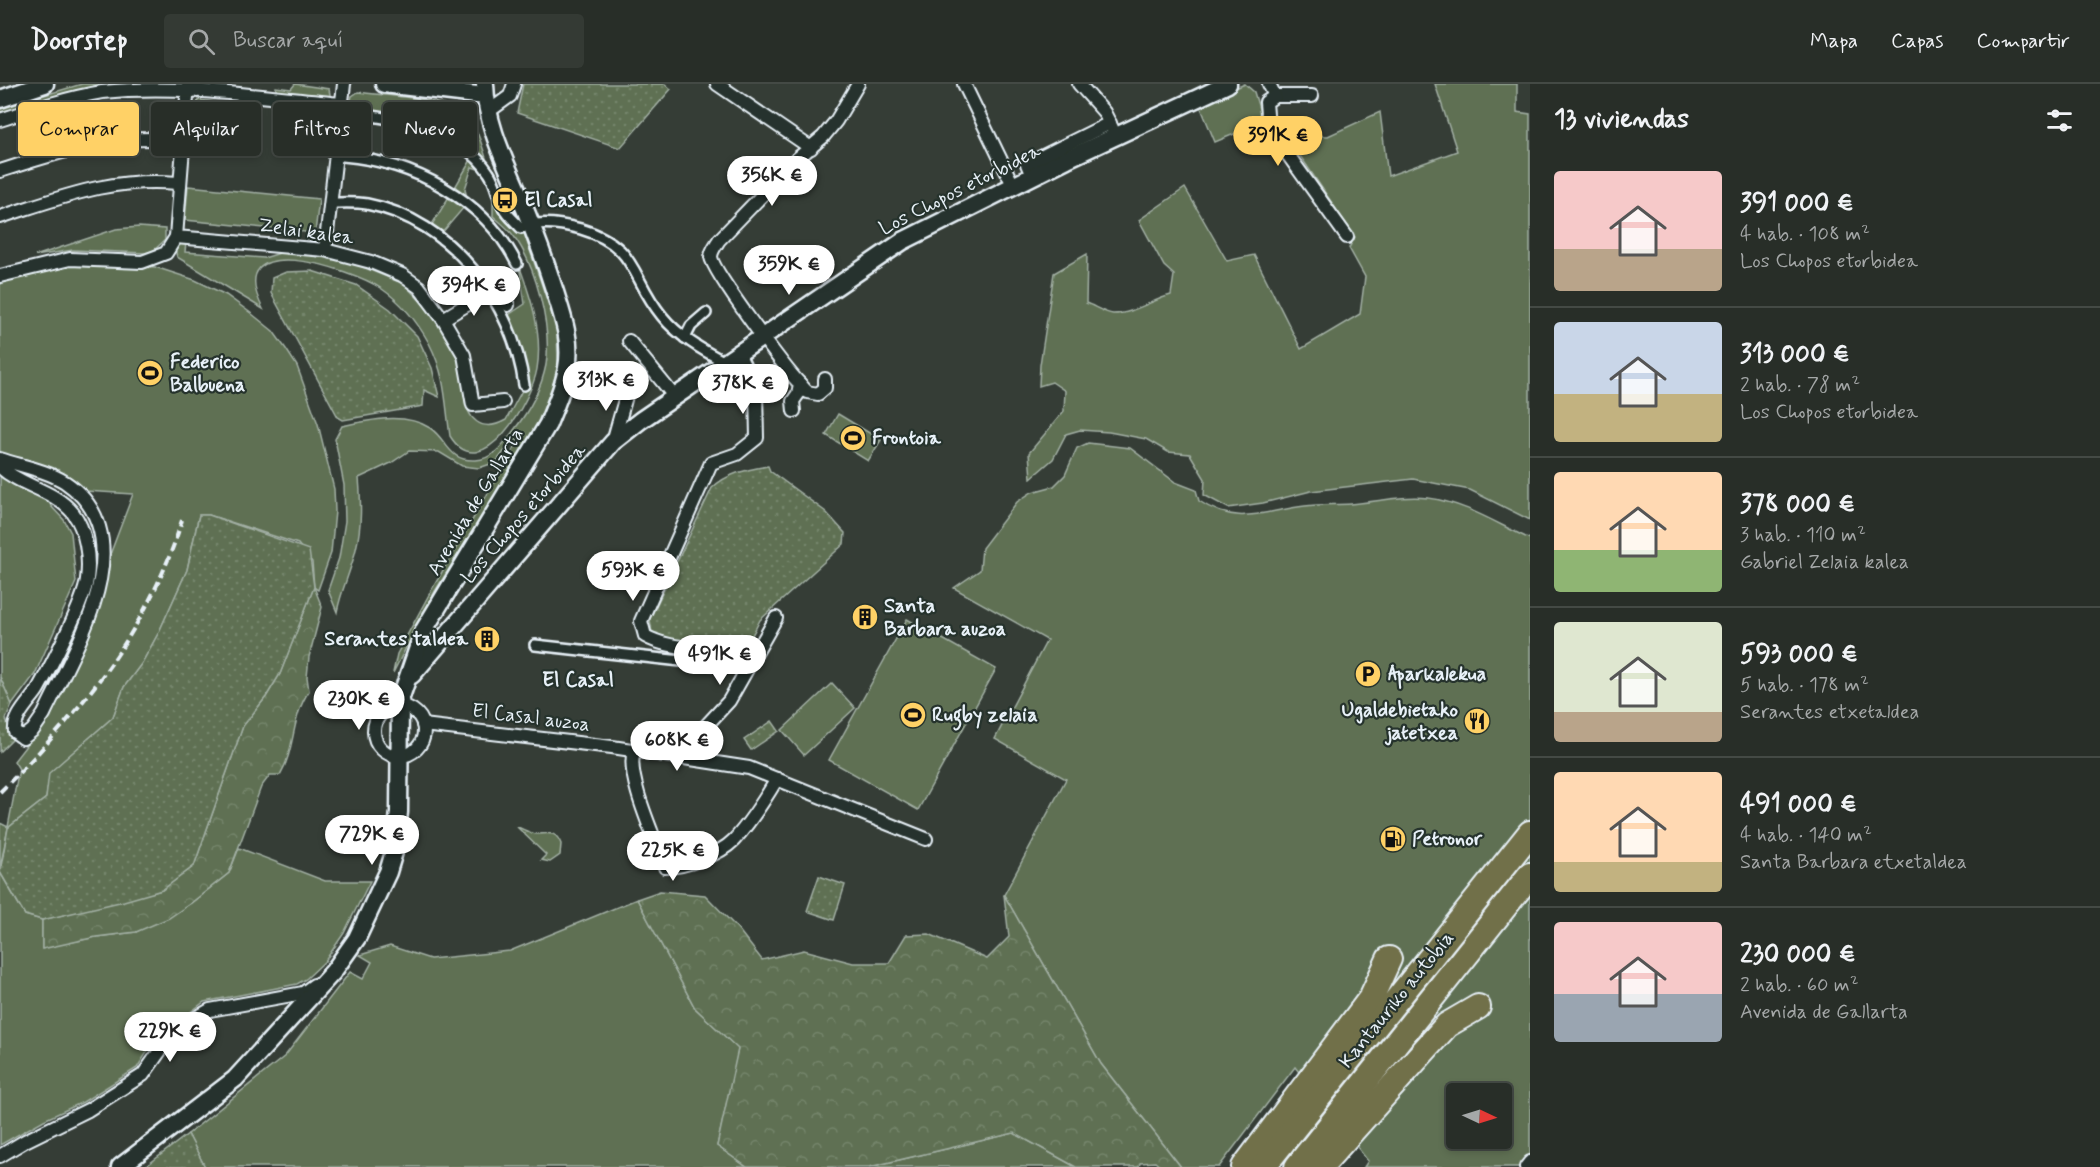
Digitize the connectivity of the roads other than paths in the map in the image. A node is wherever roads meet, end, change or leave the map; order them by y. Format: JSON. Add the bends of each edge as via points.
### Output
{"nodes":[{"id":1,"x":45,"y":84,"type":"edge"},
{"id":2,"x":344,"y":84,"type":"edge"},
{"id":3,"x":384,"y":84,"type":"edge"},
{"id":4,"x":514,"y":84,"type":"edge"},
{"id":5,"x":717,"y":84,"type":"edge"},
{"id":6,"x":858,"y":84,"type":"edge"},
{"id":7,"x":964,"y":84,"type":"edge"},
{"id":8,"x":1079,"y":84,"type":"edge"},
{"id":9,"x":1228,"y":84,"type":"edge"},
{"id":10,"x":1269,"y":84,"type":"edge"},
{"id":11,"x":188,"y":86,"type":"edge"},
{"id":12,"x":454,"y":88,"type":"edge"},
{"id":13,"x":1275,"y":96,"type":"junction"},
{"id":14,"x":1312,"y":96,"type":"dead end"},
{"id":15,"x":486,"y":98,"type":"edge"},
{"id":16,"x":0,"y":99,"type":"edge"},
{"id":17,"x":187,"y":102,"type":"edge"},
{"id":18,"x":299,"y":102,"type":"edge"},
{"id":19,"x":341,"y":102,"type":"edge"},
{"id":20,"x":371,"y":115,"type":"edge"},
{"id":21,"x":0,"y":120,"type":"edge"},
{"id":22,"x":1113,"y":130,"type":"junction"},
{"id":23,"x":151,"y":139,"type":"edge"},
{"id":24,"x":811,"y":148,"type":"junction"},
{"id":25,"x":181,"y":156,"type":"edge"},
{"id":26,"x":335,"y":156,"type":"edge"},
{"id":27,"x":343,"y":156,"type":"dead end"},
{"id":28,"x":0,"y":171,"type":"edge"},
{"id":29,"x":178,"y":183,"type":"junction"},
{"id":30,"x":1013,"y":185,"type":"junction"},
{"id":31,"x":330,"y":202,"type":"junction"},
{"id":32,"x":0,"y":217,"type":"edge"},
{"id":33,"x":536,"y":224,"type":"dead end"},
{"id":34,"x":525,"y":227,"type":"dead end"},
{"id":35,"x":176,"y":237,"type":"junction"},
{"id":36,"x":1347,"y":237,"type":"dead end"},
{"id":37,"x":325,"y":250,"type":"junction"},
{"id":38,"x":517,"y":264,"type":"dead end"},
{"id":39,"x":0,"y":276,"type":"edge"},
{"id":40,"x":488,"y":292,"type":"junction"},
{"id":41,"x":508,"y":305,"type":"dead end"},
{"id":42,"x":706,"y":313,"type":"dead end"},
{"id":43,"x":443,"y":319,"type":"junction"},
{"id":44,"x":762,"y":335,"type":"junction"},
{"id":45,"x":686,"y":339,"type":"junction"},
{"id":46,"x":629,"y":341,"type":"dead end"},
{"id":47,"x":731,"y":357,"type":"junction"},
{"id":48,"x":825,"y":379,"type":"dead end"},
{"id":49,"x":800,"y":384,"type":"junction"},
{"id":50,"x":524,"y":385,"type":"dead end"},
{"id":51,"x":628,"y":389,"type":"dead end"},
{"id":52,"x":674,"y":396,"type":"junction"},
{"id":53,"x":503,"y":402,"type":"dead end"},
{"id":54,"x":794,"y":411,"type":"dead end"},
{"id":55,"x":613,"y":442,"type":"junction"},
{"id":56,"x":0,"y":459,"type":"edge"},
{"id":57,"x":0,"y":467,"type":"edge"},
{"id":58,"x":776,"y":618,"type":"dead end"},
{"id":59,"x":424,"y":630,"type":"junction"},
{"id":60,"x":446,"y":637,"type":"junction"},
{"id":61,"x":535,"y":645,"type":"dead end"},
{"id":62,"x":746,"y":667,"type":"junction"},
{"id":63,"x":406,"y":681,"type":"junction"},
{"id":64,"x":400,"y":706,"type":"junction"},
{"id":65,"x":423,"y":725,"type":"junction"},
{"id":66,"x":634,"y":751,"type":"junction"},
{"id":67,"x":400,"y":757,"type":"junction"},
{"id":68,"x":677,"y":757,"type":"junction"},
{"id":69,"x":777,"y":779,"type":"junction"},
{"id":70,"x":1530,"y":833,"type":"edge"},
{"id":71,"x":926,"y":839,"type":"dead end"},
{"id":72,"x":1530,"y":875,"type":"edge"},
{"id":73,"x":1389,"y":959,"type":"dead end"},
{"id":74,"x":333,"y":972,"type":"junction"},
{"id":75,"x":1478,"y":1007,"type":"dead end"},
{"id":76,"x":0,"y":1156,"type":"edge"},
{"id":77,"x":1530,"y":1162,"type":"edge"},
{"id":78,"x":120,"y":1167,"type":"edge"},
{"id":79,"x":1244,"y":1167,"type":"edge"},
{"id":80,"x":1263,"y":1167,"type":"edge"},
{"id":81,"x":1297,"y":1167,"type":"edge"},
{"id":82,"x":1320,"y":1167,"type":"edge"},
{"id":83,"x":1526,"y":1167,"type":"edge"}],
"edges":[{"from":1,"to":16,"type":"street"},
{"from":2,"to":19,"type":"street"},
{"from":3,"to":12,"type":"street"},
{"from":4,"to":15,"type":"street","via":[[510,96]]},
{"from":5,"to":24,"type":"street"},
{"from":6,"to":24,"type":"street","via":[[836,122]]},
{"from":7,"to":30,"type":"street"},
{"from":8,"to":22,"type":"street","via":[[1104,112]]},
{"from":9,"to":22,"type":"street","name":"Los Chopos etorbidea"},
{"from":10,"to":13,"type":"street"},
{"from":11,"to":17,"type":"street"},
{"from":11,"to":18,"type":"street"},
{"from":11,"to":21,"type":"street","via":[[104,92]]},
{"from":12,"to":15,"type":"street"},
{"from":13,"to":14,"type":"street"},
{"from":13,"to":36,"type":"street","via":[[1266,102],[1268,127]]},
{"from":15,"to":59,"type":"street","name":"Avenida de Gallarta","via":[[565,322],[567,369],[548,424]]},
{"from":20,"to":34,"type":"street","via":[[418,127],[459,145],[482,163],[504,208],[521,228]]},
{"from":22,"to":30,"type":"street","name":"Los Chopos etorbidea"},
{"from":23,"to":28,"type":"street","via":[[91,143]]},
{"from":24,"to":44,"type":"street","via":[[712,252],[711,259]]},
{"from":25,"to":29,"type":"street"},
{"from":26,"to":31,"type":"street"},
{"from":27,"to":38,"type":"street","via":[[410,172],[455,193],[502,237]]},
{"from":29,"to":32,"type":"street","via":[[136,181],[92,187]]},
{"from":29,"to":35,"type":"street"},
{"from":30,"to":44,"type":"street","name":"Los Chopos etorbidea","via":[[903,241]]},
{"from":31,"to":37,"type":"street"},
{"from":31,"to":40,"type":"street","via":[[367,204],[438,234],[470,264]]},
{"from":33,"to":45,"type":"street","via":[[566,225],[597,234],[621,248],[662,316]]},
{"from":35,"to":37,"type":"street","name":"Zelai kalea"},
{"from":35,"to":39,"type":"street","via":[[166,253],[142,261],[70,259]]},
{"from":37,"to":43,"type":"street","name":"Zelai kalea","via":[[402,275],[419,287]]},
{"from":40,"to":41,"type":"street","via":[[498,286]]},
{"from":40,"to":43,"type":"street"},
{"from":40,"to":50,"type":"street","via":[[514,343]]},
{"from":42,"to":45,"type":"street","via":[[691,326]]},
{"from":43,"to":53,"type":"street","name":"Zelai kalea","via":[[464,354],[473,405]]},
{"from":44,"to":47,"type":"street","name":"Los Chopos etorbidea"},
{"from":44,"to":49,"type":"street"},
{"from":45,"to":47,"type":"street"},
{"from":46,"to":52,"type":"street"},
{"from":47,"to":52,"type":"street","name":"Los Chopos etorbidea"},
{"from":47,"to":62,"type":"street","via":[[756,390],[757,438],[737,454],[711,463],[642,621],[645,636],[659,645],[740,657]]},
{"from":48,"to":49,"type":"street","via":[[825,388],[818,394],[807,392]]},
{"from":49,"to":54,"type":"street","via":[[793,401]]},
{"from":51,"to":55,"type":"street"},
{"from":52,"to":55,"type":"street","name":"Los Chopos etorbidea"},
{"from":55,"to":60,"type":"street","name":"Los Chopos etorbidea"},
{"from":56,"to":57,"type":"street","via":[[56,477],[76,491],[93,511],[103,558],[101,586],[94,607],[44,714],[23,738],[15,732],[16,721],[39,688],[86,588],[88,562],[80,524],[73,513],[56,497],[17,480]]},
{"from":58,"to":62,"type":"street"},
{"from":59,"to":60,"type":"street"},
{"from":59,"to":63,"type":"street","name":"Avenida de Gallarta"},
{"from":60,"to":63,"type":"street","name":"Los Chopos etorbidea"},
{"from":61,"to":62,"type":"street"},
{"from":62,"to":68,"type":"street","via":[[729,701]]},
{"from":63,"to":64,"type":"street","name":"Avenida de Gallarta"},
{"from":64,"to":65,"type":"street","via":[[415,712]]},
{"from":64,"to":67,"type":"street","name":"Avenida de Gallarta"},
{"from":64,"to":67,"type":"street","via":[[384,711],[374,732],[379,747]]},
{"from":65,"to":66,"type":"street","name":"El Casal auzoa"},
{"from":65,"to":67,"type":"street","via":[[419,746]]},
{"from":66,"to":68,"type":"street","name":"El Casal auzoa"},
{"from":66,"to":69,"type":"street","via":[[631,760],[638,789],[665,867],[718,851],[733,840]]},
{"from":67,"to":74,"type":"street","name":"Avenida de Gallarta","via":[[398,833],[388,872],[357,938]]},
{"from":68,"to":69,"type":"street","name":"El Casal auzoa","via":[[749,768]]},
{"from":69,"to":71,"type":"street","name":"El Casal auzoa"},
{"from":70,"to":80,"type":"highway","name":"Kantauriko autobia"},
{"from":72,"to":81,"type":"highway","name":"Kantauriko autobia"},
{"from":73,"to":79,"type":"highway","via":[[1371,998]]},
{"from":74,"to":76,"type":"street","via":[[303,993],[210,1010],[184,1025],[167,1041],[143,1075],[88,1110]]},
{"from":74,"to":78,"type":"street","name":"Avenida de Gallarta","via":[[235,1079]]},
{"from":75,"to":82,"type":"highway","via":[[1447,1025]]},
{"from":77,"to":83,"type":"street"}]}
